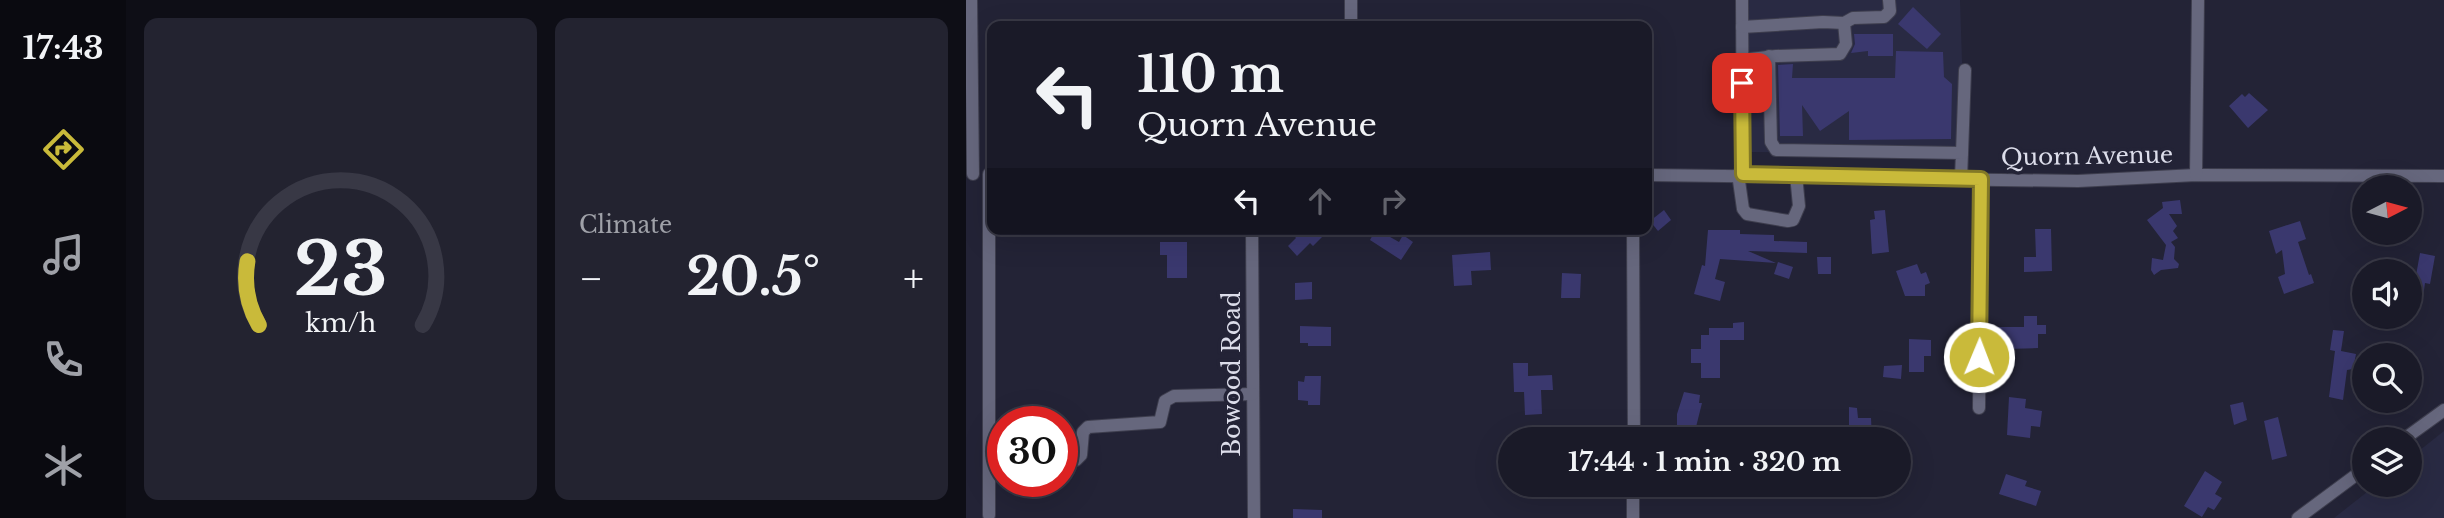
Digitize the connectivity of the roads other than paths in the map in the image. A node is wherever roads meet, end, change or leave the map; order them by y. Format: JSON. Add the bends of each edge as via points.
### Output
{"nodes":[{"id":1,"x":971,"y":0,"type":"edge"},
{"id":2,"x":1351,"y":0,"type":"edge"},
{"id":3,"x":1742,"y":0,"type":"edge"},
{"id":4,"x":1889,"y":0,"type":"edge"},
{"id":5,"x":2198,"y":0,"type":"edge"},
{"id":6,"x":1351,"y":21,"type":"edge"},
{"id":7,"x":1844,"y":23,"type":"junction"},
{"id":8,"x":1742,"y":27,"type":"junction"},
{"id":9,"x":1769,"y":57,"type":"junction"},
{"id":10,"x":1742,"y":60,"type":"junction"},
{"id":11,"x":1965,"y":70,"type":"dead end"},
{"id":12,"x":1962,"y":153,"type":"junction"},
{"id":13,"x":969,"y":174,"type":"edge"},
{"id":14,"x":987,"y":174,"type":"edge"},
{"id":15,"x":1741,"y":174,"type":"junction"},
{"id":16,"x":1652,"y":175,"type":"edge"},
{"id":17,"x":1796,"y":175,"type":"junction"},
{"id":18,"x":2196,"y":175,"type":"junction"},
{"id":19,"x":2444,"y":176,"type":"edge"},
{"id":20,"x":1961,"y":178,"type":"junction"},
{"id":21,"x":1981,"y":179,"type":"junction"},
{"id":22,"x":991,"y":235,"type":"edge"},
{"id":23,"x":1252,"y":235,"type":"edge"},
{"id":24,"x":1633,"y":235,"type":"edge"},
{"id":25,"x":1253,"y":394,"type":"junction"},
{"id":26,"x":1979,"y":408,"type":"dead end"},
{"id":27,"x":2444,"y":410,"type":"edge"},
{"id":28,"x":1634,"y":427,"type":"edge"},
{"id":29,"x":2421,"y":427,"type":"edge"},
{"id":30,"x":1078,"y":458,"type":"edge"},
{"id":31,"x":2352,"y":478,"type":"edge"},
{"id":32,"x":1633,"y":497,"type":"edge"},
{"id":33,"x":989,"y":515,"type":"dead end"},
{"id":34,"x":2301,"y":517,"type":"edge"},
{"id":35,"x":1254,"y":518,"type":"edge"},
{"id":36,"x":1633,"y":518,"type":"edge"}],
"edges":[{"from":1,"to":13,"type":"street"},
{"from":2,"to":6,"type":"street"},
{"from":3,"to":8,"type":"street"},
{"from":4,"to":7,"type":"street","via":[[1890,11],[1884,18],[1853,18]]},
{"from":5,"to":18,"type":"street"},
{"from":7,"to":8,"type":"street"},
{"from":7,"to":9,"type":"street","via":[[1846,44],[1840,54]]},
{"from":8,"to":10,"type":"street"},
{"from":9,"to":10,"type":"street"},
{"from":9,"to":12,"type":"street","via":[[1771,142],[1776,150]]},
{"from":10,"to":15,"type":"street"},
{"from":11,"to":12,"type":"street"},
{"from":12,"to":20,"type":"street"},
{"from":13,"to":14,"type":"street"},
{"from":15,"to":16,"type":"street","name":"Quorn Avenue"},
{"from":15,"to":17,"type":"street","name":"Quorn Avenue"},
{"from":15,"to":17,"type":"street","via":[[1747,214],[1788,221],[1798,213]]},
{"from":17,"to":20,"type":"street","name":"Quorn Avenue"},
{"from":18,"to":19,"type":"street","name":"Quorn Avenue"},
{"from":18,"to":21,"type":"street","name":"Quorn Avenue","via":[[2078,181]]},
{"from":20,"to":21,"type":"street","name":"Quorn Avenue"},
{"from":21,"to":26,"type":"street"},
{"from":22,"to":33,"type":"street"},
{"from":23,"to":25,"type":"street","name":"Bowood Road"},
{"from":24,"to":28,"type":"street"},
{"from":25,"to":30,"type":"street","via":[[1174,396],[1165,401],[1160,422],[1088,428]]},
{"from":25,"to":35,"type":"street","name":"Bowood Road"},
{"from":27,"to":29,"type":"street"},
{"from":31,"to":34,"type":"street"},
{"from":32,"to":36,"type":"street"}]}
